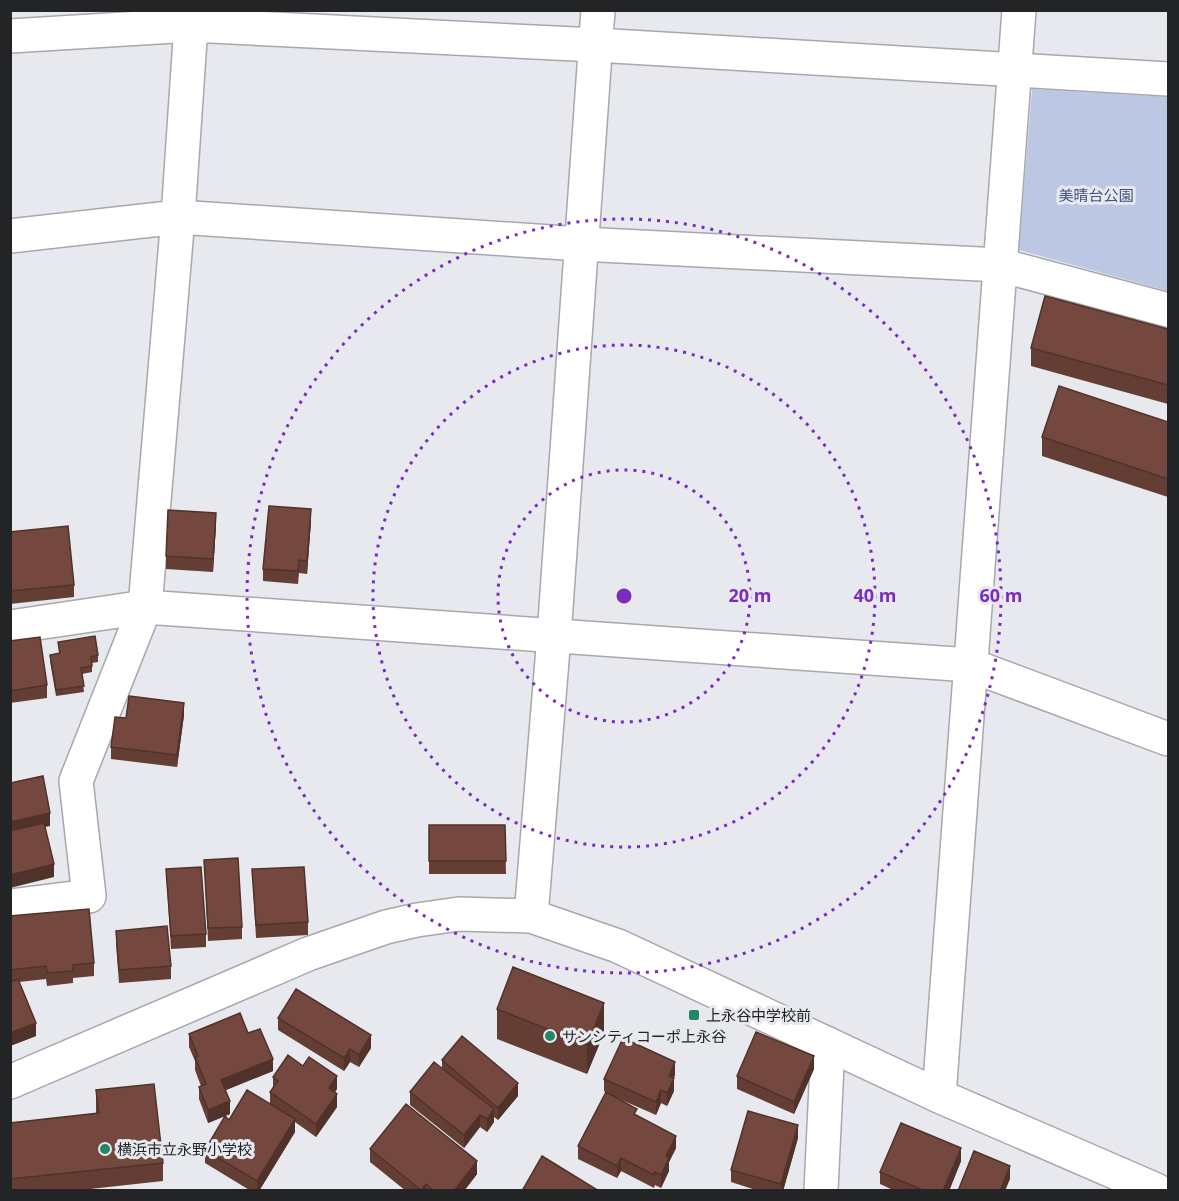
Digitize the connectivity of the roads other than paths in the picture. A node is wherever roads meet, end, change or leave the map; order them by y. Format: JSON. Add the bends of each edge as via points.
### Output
{"nodes":[{"id":1,"x":598,"y":10,"type":"edge"},
{"id":2,"x":1019,"y":10,"type":"edge"},
{"id":3,"x":191,"y":18,"type":"edge"},
{"id":4,"x":10,"y":36,"type":"edge"},
{"id":5,"x":596,"y":45,"type":"junction"},
{"id":6,"x":1014,"y":70,"type":"junction"},
{"id":7,"x":1168,"y":79,"type":"edge"},
{"id":8,"x":178,"y":217,"type":"junction"},
{"id":9,"x":10,"y":236,"type":"edge"},
{"id":10,"x":581,"y":244,"type":"junction"},
{"id":11,"x":1000,"y":265,"type":"junction"},
{"id":12,"x":1168,"y":310,"type":"edge"},
{"id":13,"x":145,"y":607,"type":"junction"},
{"id":14,"x":10,"y":627,"type":"edge"},
{"id":15,"x":554,"y":636,"type":"junction"},
{"id":16,"x":970,"y":665,"type":"junction"},
{"id":17,"x":1168,"y":739,"type":"edge"},
{"id":18,"x":10,"y":906,"type":"edge"},
{"id":19,"x":531,"y":916,"type":"junction"},
{"id":20,"x":828,"y":1044,"type":"junction"},
{"id":21,"x":10,"y":1082,"type":"edge"},
{"id":22,"x":939,"y":1096,"type":"junction"},
{"id":23,"x":821,"y":1191,"type":"edge"},
{"id":24,"x":1156,"y":1191,"type":"edge"}],
"edges":[{"from":1,"to":5,"type":"street"},
{"from":2,"to":6,"type":"street"},
{"from":3,"to":4,"type":"street"},
{"from":3,"to":5,"type":"street"},
{"from":3,"to":8,"type":"street"},
{"from":5,"to":6,"type":"street"},
{"from":5,"to":10,"type":"street"},
{"from":6,"to":7,"type":"street"},
{"from":6,"to":11,"type":"street"},
{"from":8,"to":9,"type":"street"},
{"from":8,"to":10,"type":"street"},
{"from":8,"to":13,"type":"street"},
{"from":10,"to":11,"type":"street"},
{"from":10,"to":15,"type":"street"},
{"from":11,"to":12,"type":"street"},
{"from":11,"to":16,"type":"street"},
{"from":13,"to":14,"type":"street"},
{"from":13,"to":15,"type":"street"},
{"from":13,"to":18,"type":"street","via":[[76,781],[89,896]]},
{"from":15,"to":16,"type":"street"},
{"from":15,"to":19,"type":"street"},
{"from":16,"to":17,"type":"street"},
{"from":16,"to":22,"type":"street"},
{"from":19,"to":20,"type":"street","via":[[618,946]]},
{"from":19,"to":21,"type":"street","via":[[459,914],[386,927],[308,954]]},
{"from":20,"to":22,"type":"street"},
{"from":20,"to":23,"type":"street"},
{"from":22,"to":24,"type":"street"}]}
